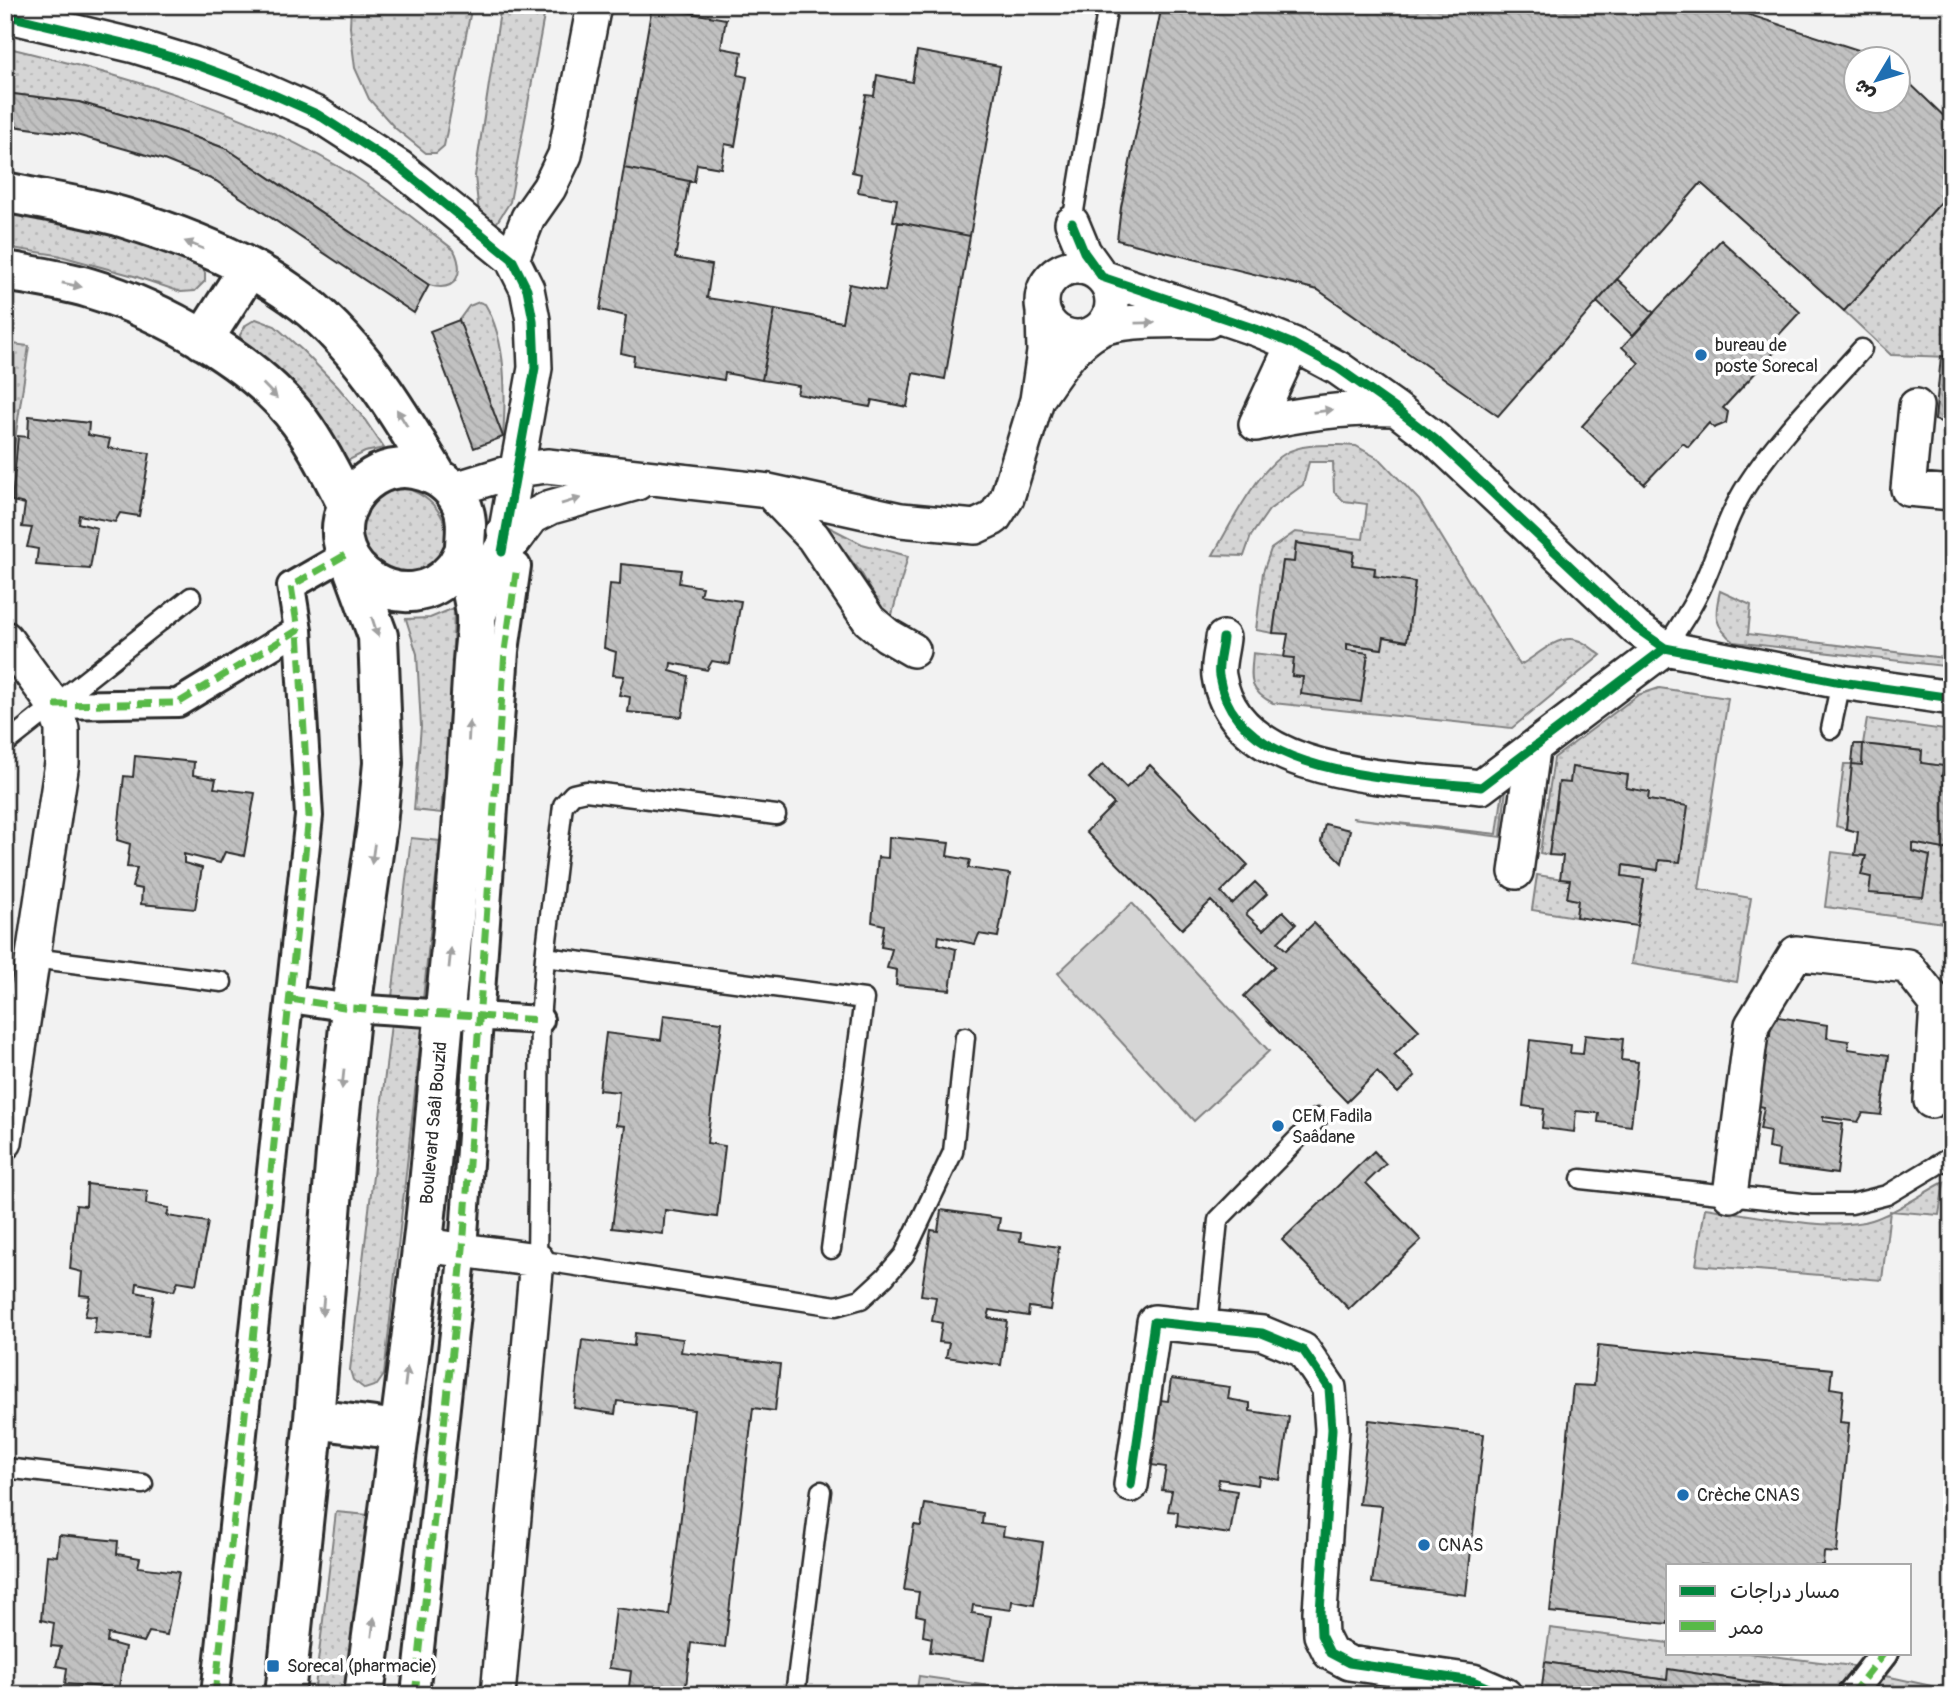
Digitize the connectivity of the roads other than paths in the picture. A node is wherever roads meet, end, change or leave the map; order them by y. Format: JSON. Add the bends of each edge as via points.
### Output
{"nodes":[{"id":1,"x":594,"y":5,"type":"edge"},
{"id":2,"x":1108,"y":5,"type":"edge"},
{"id":3,"x":5,"y":15,"type":"edge"},
{"id":4,"x":5,"y":192,"type":"edge"},
{"id":5,"x":1072,"y":223,"type":"junction"},
{"id":6,"x":512,"y":259,"type":"junction"},
{"id":7,"x":249,"y":268,"type":"junction"},
{"id":8,"x":5,"y":271,"type":"edge"},
{"id":9,"x":1102,"y":277,"type":"junction"},
{"id":10,"x":1050,"y":279,"type":"junction"},
{"id":11,"x":1043,"y":311,"type":"junction"},
{"id":12,"x":1235,"y":322,"type":"junction"},
{"id":13,"x":1099,"y":330,"type":"junction"},
{"id":14,"x":202,"y":340,"type":"junction"},
{"id":15,"x":1293,"y":344,"type":"junction"},
{"id":16,"x":1861,"y":349,"type":"dead end"},
{"id":17,"x":1037,"y":400,"type":"junction"},
{"id":18,"x":1916,"y":406,"type":"dead end"},
{"id":19,"x":1396,"y":409,"type":"junction"},
{"id":20,"x":532,"y":468,"type":"junction"},
{"id":21,"x":660,"y":478,"type":"junction"},
{"id":22,"x":445,"y":484,"type":"junction"},
{"id":23,"x":769,"y":491,"type":"junction"},
{"id":24,"x":1952,"y":494,"type":"edge"},
{"id":25,"x":348,"y":506,"type":"junction"},
{"id":26,"x":503,"y":544,"type":"junction"},
{"id":27,"x":349,"y":559,"type":"junction"},
{"id":28,"x":191,"y":597,"type":"dead end"},
{"id":29,"x":298,"y":630,"type":"junction"},
{"id":30,"x":5,"y":638,"type":"edge"},
{"id":31,"x":1223,"y":638,"type":"dead end"},
{"id":32,"x":1665,"y":648,"type":"junction"},
{"id":33,"x":912,"y":650,"type":"dead end"},
{"id":34,"x":1841,"y":682,"type":"junction"},
{"id":35,"x":1952,"y":698,"type":"edge"},
{"id":36,"x":54,"y":705,"type":"junction"},
{"id":37,"x":1831,"y":729,"type":"dead end"},
{"id":38,"x":5,"y":744,"type":"edge"},
{"id":39,"x":1532,"y":750,"type":"junction"},
{"id":40,"x":776,"y":815,"type":"dead end"},
{"id":41,"x":1516,"y":872,"type":"dead end"},
{"id":42,"x":545,"y":957,"type":"junction"},
{"id":43,"x":33,"y":958,"type":"junction"},
{"id":44,"x":222,"y":982,"type":"dead end"},
{"id":45,"x":290,"y":999,"type":"junction"},
{"id":46,"x":351,"y":1008,"type":"junction"},
{"id":47,"x":461,"y":1014,"type":"junction"},
{"id":48,"x":540,"y":1020,"type":"junction"},
{"id":49,"x":965,"y":1037,"type":"dead end"},
{"id":50,"x":1931,"y":1101,"type":"dead end"},
{"id":51,"x":1318,"y":1118,"type":"dead end"},
{"id":52,"x":5,"y":1142,"type":"edge"},
{"id":53,"x":1952,"y":1156,"type":"edge"},
{"id":54,"x":1581,"y":1179,"type":"dead end"},
{"id":55,"x":1730,"y":1195,"type":"junction"},
{"id":56,"x":423,"y":1245,"type":"junction"},
{"id":57,"x":463,"y":1249,"type":"junction"},
{"id":58,"x":831,"y":1249,"type":"dead end"},
{"id":59,"x":537,"y":1260,"type":"junction"},
{"id":60,"x":1207,"y":1328,"type":"junction"},
{"id":61,"x":314,"y":1419,"type":"junction"},
{"id":62,"x":399,"y":1430,"type":"junction"},
{"id":63,"x":5,"y":1468,"type":"edge"},
{"id":64,"x":143,"y":1484,"type":"dead end"},
{"id":65,"x":1131,"y":1485,"type":"dead end"},
{"id":66,"x":821,"y":1491,"type":"dead end"},
{"id":67,"x":1883,"y":1654,"type":"edge"},
{"id":68,"x":215,"y":1695,"type":"edge"},
{"id":69,"x":285,"y":1695,"type":"edge"},
{"id":70,"x":365,"y":1695,"type":"edge"},
{"id":71,"x":415,"y":1695,"type":"edge"},
{"id":72,"x":499,"y":1695,"type":"edge"},
{"id":73,"x":795,"y":1695,"type":"edge"},
{"id":74,"x":1505,"y":1695,"type":"edge"},
{"id":75,"x":1851,"y":1695,"type":"edge"}],
"edges":[{"from":1,"to":6,"type":"street","via":[[565,155],[528,218]]},
{"from":2,"to":5,"type":"lane"},
{"from":3,"to":6,"type":"street","via":[[194,64],[317,114],[400,167]]},
{"from":7,"to":4,"type":"main road","one_way":true,"via":[[123,217]]},
{"from":5,"to":9,"type":"street","via":[[1084,252]]},
{"from":5,"to":10,"type":"street","via":[[1064,253]]},
{"from":6,"to":20,"type":"street","via":[[527,289],[533,320],[535,368],[524,432]]},
{"from":7,"to":14,"type":"main road"},
{"from":22,"to":7,"type":"main road","one_way":true,"via":[[353,351],[294,295]]},
{"from":8,"to":14,"type":"main road","one_way":true,"via":[[89,288],[152,313]]},
{"from":9,"to":10,"type":"street","via":[[1080,267]]},
{"from":9,"to":12,"type":"street"},
{"from":9,"to":13,"type":"street","via":[[1112,298],[1107,321]]},
{"from":10,"to":11,"type":"street","via":[[1044,289]]},
{"from":11,"to":13,"type":"street","via":[[1055,330],[1065,335],[1077,337]]},
{"from":11,"to":17,"type":"street","via":[[1044,352]]},
{"from":13,"to":12,"type":"street","one_way":true,"via":[[1129,323]]},
{"from":12,"to":15,"type":"street"},
{"from":13,"to":17,"type":"street","via":[[1063,363]]},
{"from":14,"to":25,"type":"main road","one_way":true,"via":[[254,374],[299,421]]},
{"from":15,"to":19,"type":"street","via":[[1338,368]]},
{"from":15,"to":19,"type":"street","one_way":true,"via":[[1256,424],[1328,410]]},
{"from":16,"to":32,"type":"lane","via":[[1747,485],[1687,616]]},
{"from":17,"to":23,"type":"street","via":[[1007,498],[994,518],[975,527],[901,520]]},
{"from":18,"to":24,"type":"street","via":[[1908,489]]},
{"from":19,"to":32,"type":"street","via":[[1636,628]]},
{"from":20,"to":21,"type":"street"},
{"from":20,"to":22,"type":"street"},
{"from":20,"to":26,"type":"street"},
{"from":21,"to":23,"type":"street"},
{"from":26,"to":21,"type":"street","one_way":true,"via":[[570,500]]},
{"from":22,"to":25,"type":"main road","via":[[417,469],[396,468],[359,487]]},
{"from":22,"to":26,"type":"main road","via":[[463,508],[467,529]]},
{"from":23,"to":33,"type":"street","via":[[813,537],[869,620]]},
{"from":25,"to":27,"type":"main road","via":[[343,530]]},
{"from":26,"to":27,"type":"main road","via":[[422,591],[402,593],[382,589]]},
{"from":26,"to":47,"type":"street","via":[[505,651]]},
{"from":47,"to":26,"type":"main road","name":"Boulevard Saâl Bouzid","one_way":true,"via":[[463,823],[476,616]]},
{"from":27,"to":29,"type":"street","via":[[291,586]]},
{"from":27,"to":46,"type":"main road","one_way":true,"via":[[378,636],[383,762]]},
{"from":28,"to":36,"type":"lane"},
{"from":29,"to":36,"type":"street","via":[[178,703]]},
{"from":29,"to":45,"type":"street","via":[[309,816]]},
{"from":30,"to":36,"type":"street"},
{"from":31,"to":39,"type":"street","via":[[1218,674],[1231,713],[1255,738],[1296,759],[1350,773],[1482,787]]},
{"from":32,"to":34,"type":"street"},
{"from":32,"to":39,"type":"street"},
{"from":34,"to":35,"type":"street"},
{"from":34,"to":37,"type":"lane"},
{"from":36,"to":38,"type":"lane"},
{"from":36,"to":43,"type":"street","via":[[62,729],[62,764]]},
{"from":39,"to":41,"type":"street"},
{"from":40,"to":42,"type":"lane","via":[[573,793],[563,805]]},
{"from":42,"to":48,"type":"lane"},
{"from":42,"to":58,"type":"lane","via":[[864,999]]},
{"from":43,"to":44,"type":"lane"},
{"from":43,"to":52,"type":"street"},
{"from":45,"to":46,"type":"street"},
{"from":45,"to":68,"type":"street"},
{"from":46,"to":47,"type":"street"},
{"from":46,"to":61,"type":"main road","one_way":true},
{"from":47,"to":48,"type":"street"},
{"from":47,"to":56,"type":"main road","name":"Boulevard Saâl Bouzid"},
{"from":47,"to":57,"type":"street"},
{"from":48,"to":59,"type":"lane"},
{"from":49,"to":59,"type":"lane","via":[[953,1152],[904,1255],[861,1299],[836,1306]]},
{"from":50,"to":55,"type":"street","via":[[1937,1004],[1907,965],[1796,953],[1752,1025]]},
{"from":51,"to":60,"type":"lane","via":[[1217,1220]]},
{"from":53,"to":55,"type":"lane","via":[[1887,1195],[1852,1204]]},
{"from":54,"to":55,"type":"lane"},
{"from":56,"to":57,"type":"street"},
{"from":62,"to":56,"type":"main road","name":"Boulevard Saâl Bouzid","one_way":true},
{"from":57,"to":59,"type":"street"},
{"from":57,"to":71,"type":"street"},
{"from":59,"to":72,"type":"street"},
{"from":60,"to":65,"type":"street","via":[[1154,1322]]},
{"from":60,"to":74,"type":"street","via":[[1262,1333],[1303,1350],[1329,1388],[1332,1429],[1320,1612],[1321,1635],[1330,1653],[1349,1663],[1473,1681]]},
{"from":61,"to":62,"type":"main road"},
{"from":61,"to":69,"type":"main road"},
{"from":70,"to":62,"type":"main road","name":"Boulevard Saâl Bouzid","one_way":true},
{"from":63,"to":64,"type":"lane"},
{"from":66,"to":73,"type":"lane"},
{"from":67,"to":75,"type":"street"}]}
